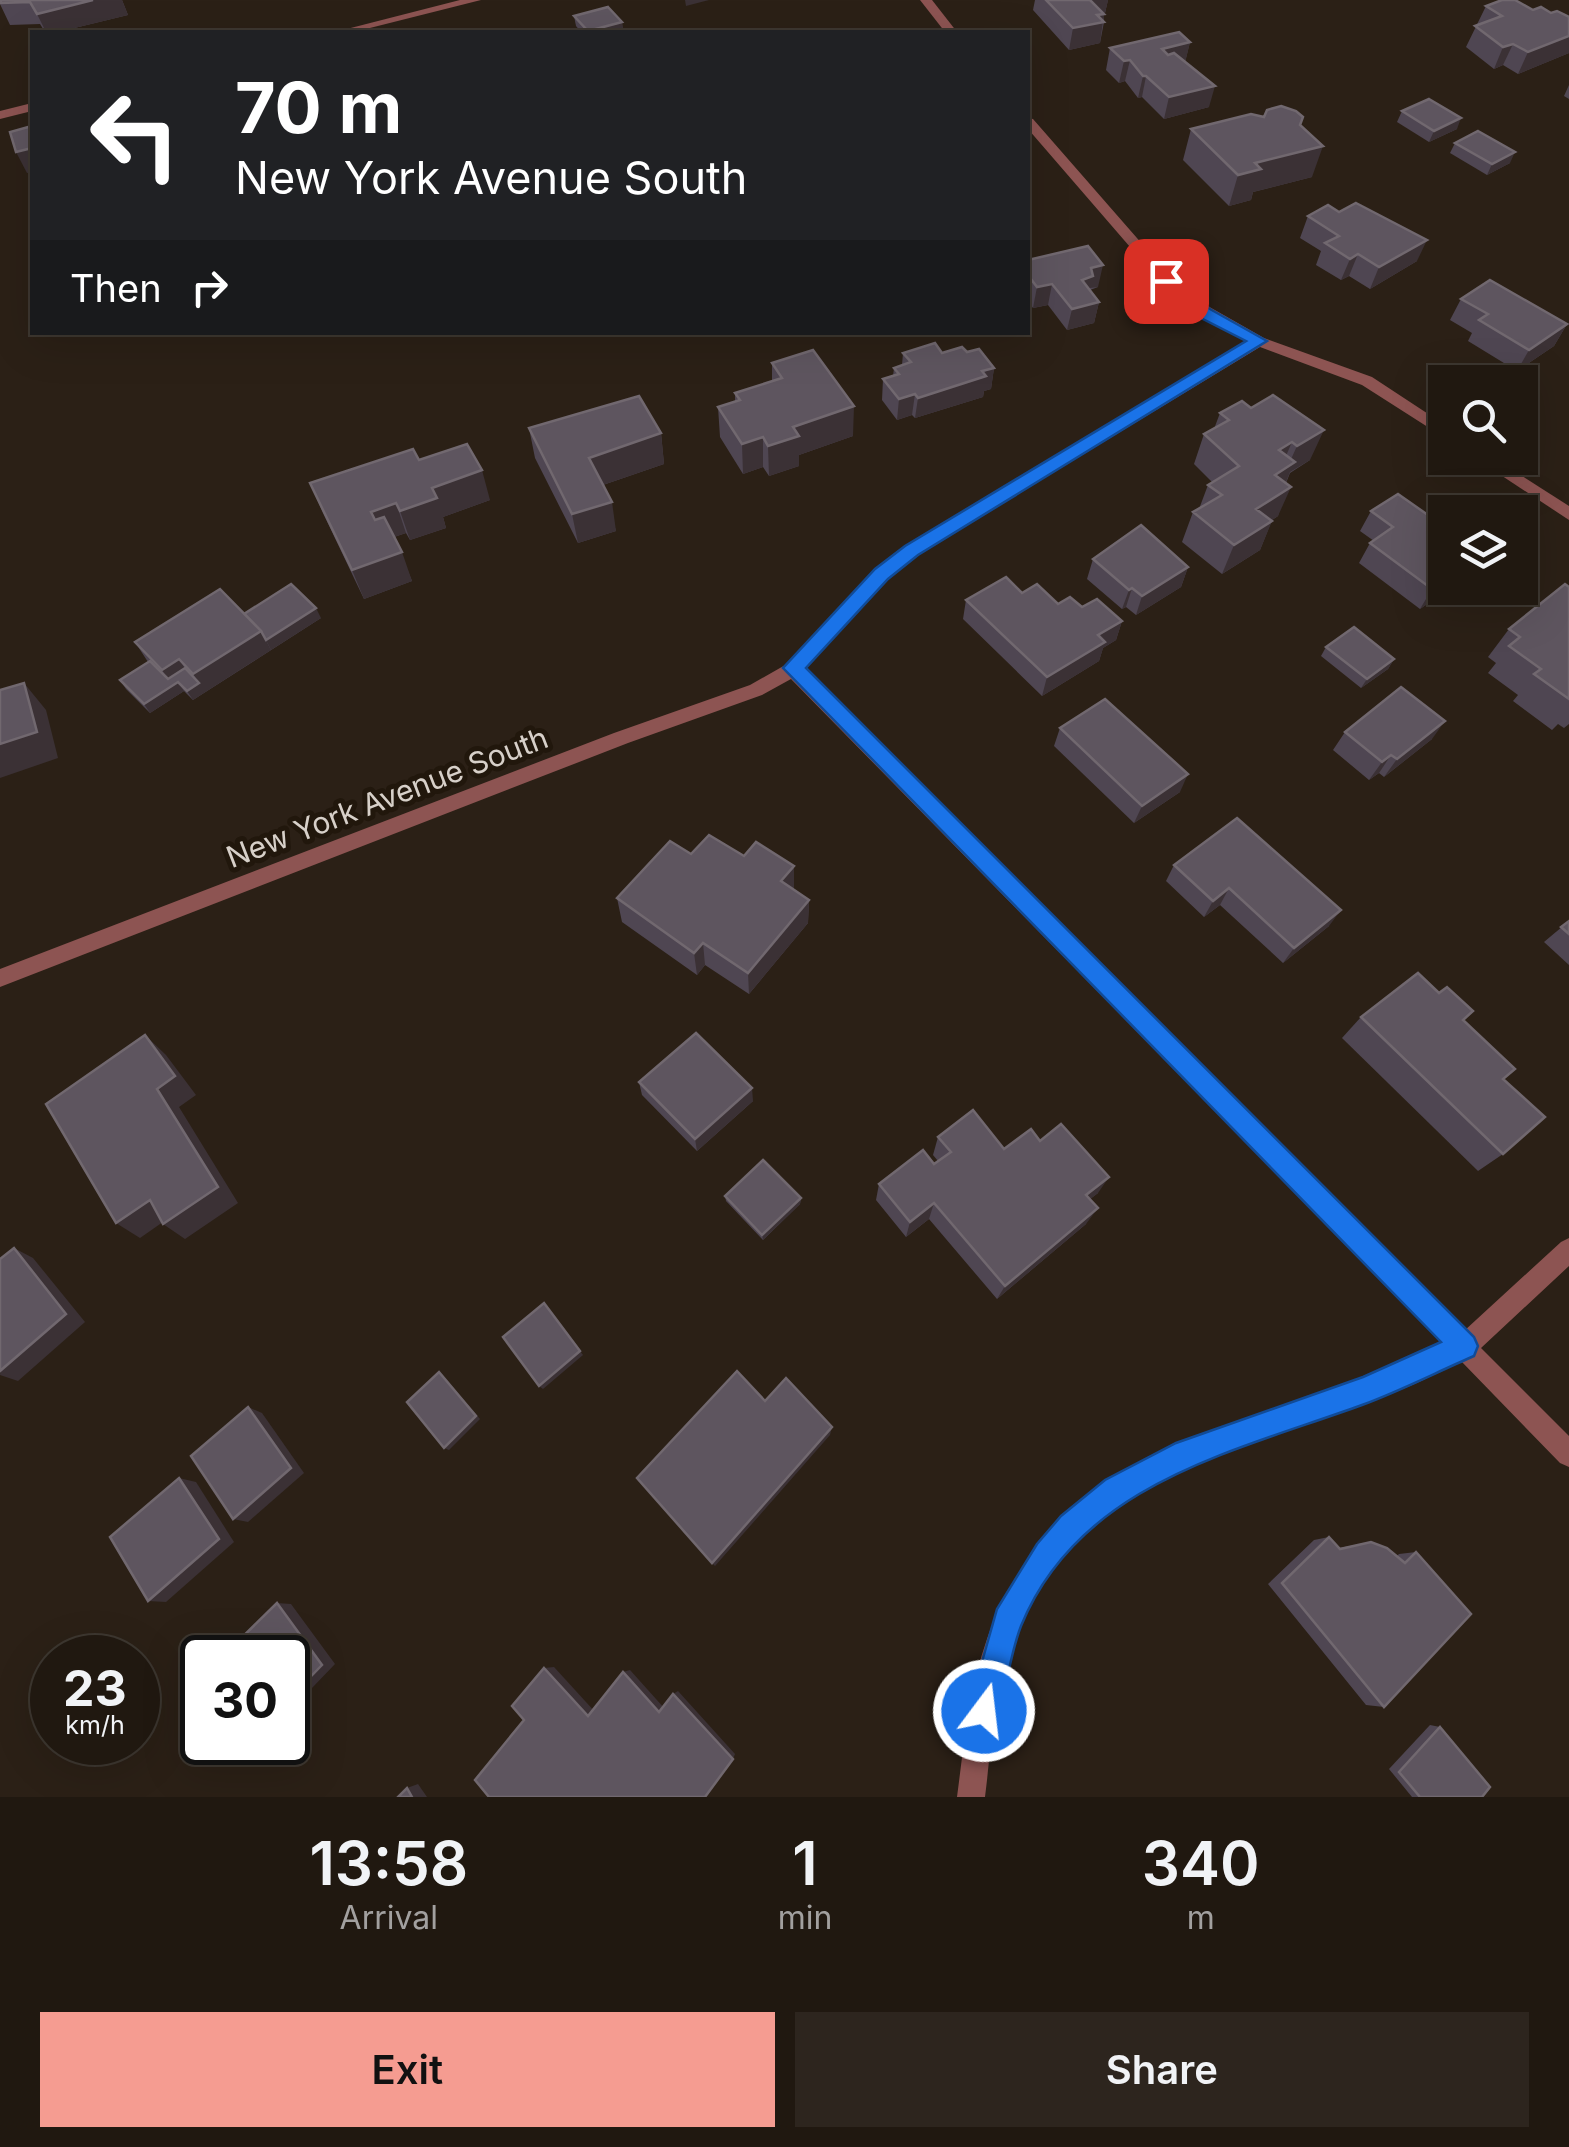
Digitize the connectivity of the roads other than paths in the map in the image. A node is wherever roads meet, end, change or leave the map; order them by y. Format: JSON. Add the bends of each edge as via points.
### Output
{"nodes":[{"id":1,"x":475,"y":0,"type":"edge"},
{"id":2,"x":926,"y":0,"type":"edge"},
{"id":3,"x":349,"y":30,"type":"edge"},
{"id":4,"x":949,"y":30,"type":"edge"},
{"id":5,"x":30,"y":108,"type":"edge"},
{"id":6,"x":0,"y":115,"type":"edge"},
{"id":7,"x":1030,"y":124,"type":"edge"},
{"id":8,"x":1259,"y":341,"type":"junction"},
{"id":9,"x":1428,"y":422,"type":"edge"},
{"id":10,"x":1509,"y":475,"type":"edge"},
{"id":11,"x":1569,"y":514,"type":"edge"},
{"id":12,"x":793,"y":668,"type":"junction"},
{"id":13,"x":0,"y":978,"type":"edge"},
{"id":14,"x":1569,"y":1250,"type":"edge"},
{"id":15,"x":1464,"y":1346,"type":"junction"},
{"id":16,"x":1569,"y":1454,"type":"edge"},
{"id":17,"x":972,"y":1797,"type":"edge"}],
"edges":[{"from":1,"to":3,"type":"street"},
{"from":2,"to":4,"type":"street"},
{"from":5,"to":6,"type":"street"},
{"from":7,"to":8,"type":"street","via":[[1180,296]]},
{"from":8,"to":9,"type":"street","via":[[1366,382]]},
{"from":8,"to":12,"type":"street","name":"New York Avenue South","via":[[912,550]]},
{"from":10,"to":11,"type":"street"},
{"from":12,"to":13,"type":"street","name":"New York Avenue South","via":[[756,690]]},
{"from":12,"to":15,"type":"street"},
{"from":14,"to":15,"type":"street"},
{"from":15,"to":16,"type":"street"},
{"from":15,"to":17,"type":"street","via":[[1366,1390],[1176,1457],[1115,1490],[1072,1526],[1008,1620],[984,1711]]}]}
